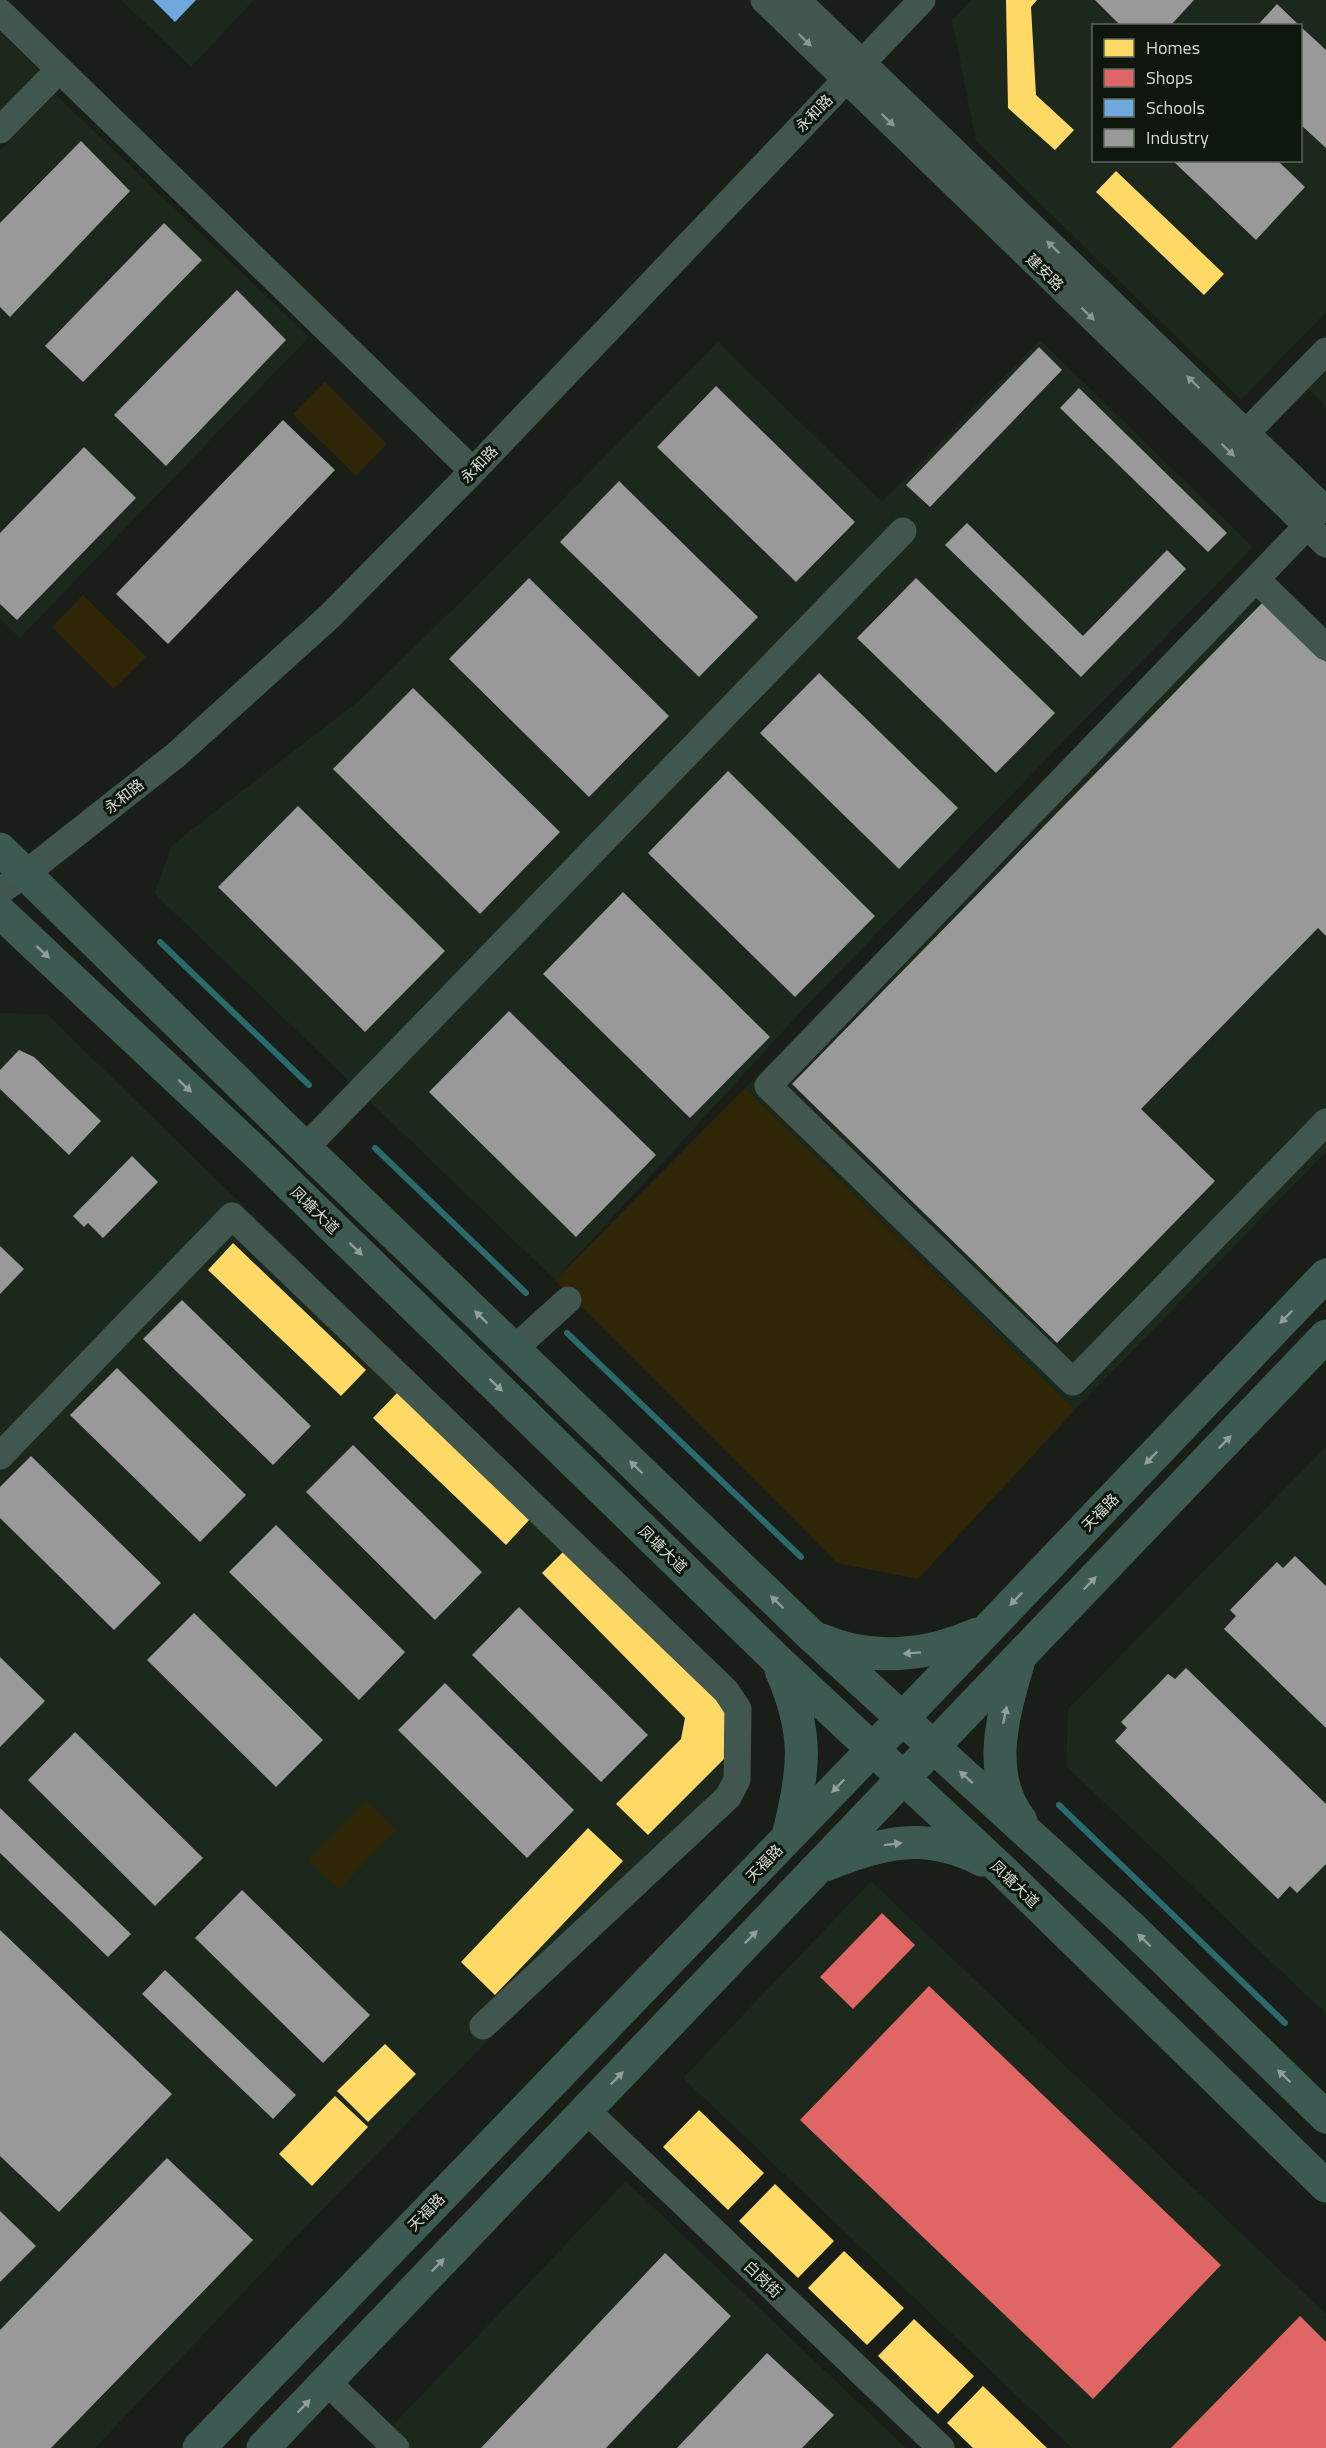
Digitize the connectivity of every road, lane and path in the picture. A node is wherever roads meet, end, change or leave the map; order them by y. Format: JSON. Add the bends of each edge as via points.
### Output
{"nodes":[{"id":1,"x":764,"y":0,"type":"edge"},
{"id":2,"x":798,"y":0,"type":"edge"},
{"id":3,"x":922,"y":0,"type":"edge"},
{"id":4,"x":0,"y":12,"type":"edge"},
{"id":5,"x":59,"y":70,"type":"junction"},
{"id":6,"x":854,"y":71,"type":"junction"},
{"id":7,"x":0,"y":130,"type":"edge"},
{"id":8,"x":1326,"y":351,"type":"edge"},
{"id":9,"x":1246,"y":433,"type":"junction"},
{"id":10,"x":473,"y":471,"type":"junction"},
{"id":11,"x":1320,"y":527,"type":"edge"},
{"id":12,"x":903,"y":531,"type":"dead end"},
{"id":13,"x":1256,"y":579,"type":"junction"},
{"id":14,"x":1326,"y":647,"type":"edge"},
{"id":15,"x":0,"y":849,"type":"edge"},
{"id":16,"x":12,"y":882,"type":"edge"},
{"id":17,"x":0,"y":912,"type":"edge"},
{"id":18,"x":1326,"y":1122,"type":"edge"},
{"id":19,"x":305,"y":1148,"type":"junction"},
{"id":20,"x":1326,"y":1275,"type":"edge"},
{"id":21,"x":568,"y":1300,"type":"dead end"},
{"id":22,"x":1326,"y":1336,"type":"edge"},
{"id":23,"x":514,"y":1349,"type":"junction"},
{"id":24,"x":0,"y":1456,"type":"edge"},
{"id":25,"x":987,"y":1630,"type":"junction"},
{"id":26,"x":812,"y":1636,"type":"junction"},
{"id":27,"x":1020,"y":1655,"type":"junction"},
{"id":28,"x":777,"y":1660,"type":"junction"},
{"id":29,"x":902,"y":1719,"type":"junction"},
{"id":30,"x":933,"y":1747,"type":"junction"},
{"id":31,"x":872,"y":1749,"type":"junction"},
{"id":32,"x":903,"y":1778,"type":"junction"},
{"id":33,"x":788,"y":1838,"type":"junction"},
{"id":34,"x":1040,"y":1846,"type":"junction"},
{"id":35,"x":818,"y":1868,"type":"junction"},
{"id":36,"x":1001,"y":1869,"type":"junction"},
{"id":37,"x":483,"y":2026,"type":"dead end"},
{"id":38,"x":586,"y":2110,"type":"junction"},
{"id":39,"x":1324,"y":2112,"type":"edge"},
{"id":40,"x":1326,"y":2186,"type":"edge"},
{"id":41,"x":327,"y":2382,"type":"junction"},
{"id":42,"x":199,"y":2448,"type":"edge"},
{"id":43,"x":263,"y":2448,"type":"edge"},
{"id":44,"x":396,"y":2448,"type":"edge"},
{"id":45,"x":941,"y":2448,"type":"edge"}],
"edges":[{"from":1,"to":6,"type":"street","name":"建安路","one_way":true},
{"from":2,"to":6,"type":"street","name":"建安路"},
{"from":3,"to":6,"type":"street","name":"永和路"},
{"from":4,"to":5,"type":"street"},
{"from":5,"to":7,"type":"street"},
{"from":5,"to":10,"type":"street"},
{"from":9,"to":6,"type":"street","name":"建安路","one_way":true},
{"from":6,"to":10,"type":"street","name":"永和路"},
{"from":6,"to":11,"type":"street","name":"建安路","one_way":true},
{"from":8,"to":9,"type":"street"},
{"from":9,"to":11,"type":"street","name":"建安路"},
{"from":10,"to":16,"type":"street","name":"永和路","via":[[330,616],[176,755]]},
{"from":11,"to":13,"type":"street"},
{"from":12,"to":19,"type":"street"},
{"from":13,"to":14,"type":"street"},
{"from":13,"to":18,"type":"street","via":[[768,1086],[1073,1382]]},
{"from":15,"to":16,"type":"main road"},
{"from":16,"to":19,"type":"main road"},
{"from":17,"to":28,"type":"main road","name":"凤塘大道","one_way":true,"via":[[270,1165]]},
{"from":23,"to":19,"type":"main road","one_way":true},
{"from":20,"to":25,"type":"main road","name":"天福路","one_way":true},
{"from":21,"to":23,"type":"street"},
{"from":27,"to":22,"type":"main road","one_way":true},
{"from":26,"to":23,"type":"main road","one_way":true},
{"from":24,"to":37,"type":"street","via":[[232,1216],[726,1692],[738,1709],[737,1780],[728,1797]]},
{"from":25,"to":26,"type":"main road","one_way":true,"via":[[949,1646],[889,1654],[860,1652]]},
{"from":25,"to":29,"type":"main road","name":"天福路"},
{"from":26,"to":29,"type":"main road"},
{"from":27,"to":30,"type":"main road"},
{"from":34,"to":27,"type":"main road","one_way":true,"via":[[1015,1813],[1000,1768],[1000,1740]]},
{"from":28,"to":31,"type":"main road","name":"凤塘大道"},
{"from":28,"to":33,"type":"main road","via":[[799,1718],[802,1746]]},
{"from":29,"to":30,"type":"main road"},
{"from":29,"to":31,"type":"main road","name":"天福路"},
{"from":30,"to":32,"type":"main road"},
{"from":34,"to":30,"type":"main road","one_way":true},
{"from":31,"to":32,"type":"main road","name":"凤塘大道"},
{"from":31,"to":33,"type":"main road","name":"天福路","one_way":true},
{"from":32,"to":35,"type":"main road"},
{"from":32,"to":36,"type":"main road","name":"凤塘大道"},
{"from":33,"to":42,"type":"main road","name":"天福路"},
{"from":39,"to":34,"type":"main road","one_way":true,"via":[[1132,1928]]},
{"from":35,"to":36,"type":"main road","one_way":true,"via":[[879,1845],[908,1842],[958,1850]]},
{"from":38,"to":35,"type":"main road","one_way":true},
{"from":36,"to":40,"type":"main road","name":"凤塘大道"},
{"from":41,"to":38,"type":"main road","one_way":true},
{"from":38,"to":45,"type":"street","name":"白岗街"},
{"from":43,"to":41,"type":"main road","one_way":true},
{"from":41,"to":44,"type":"street"}]}
